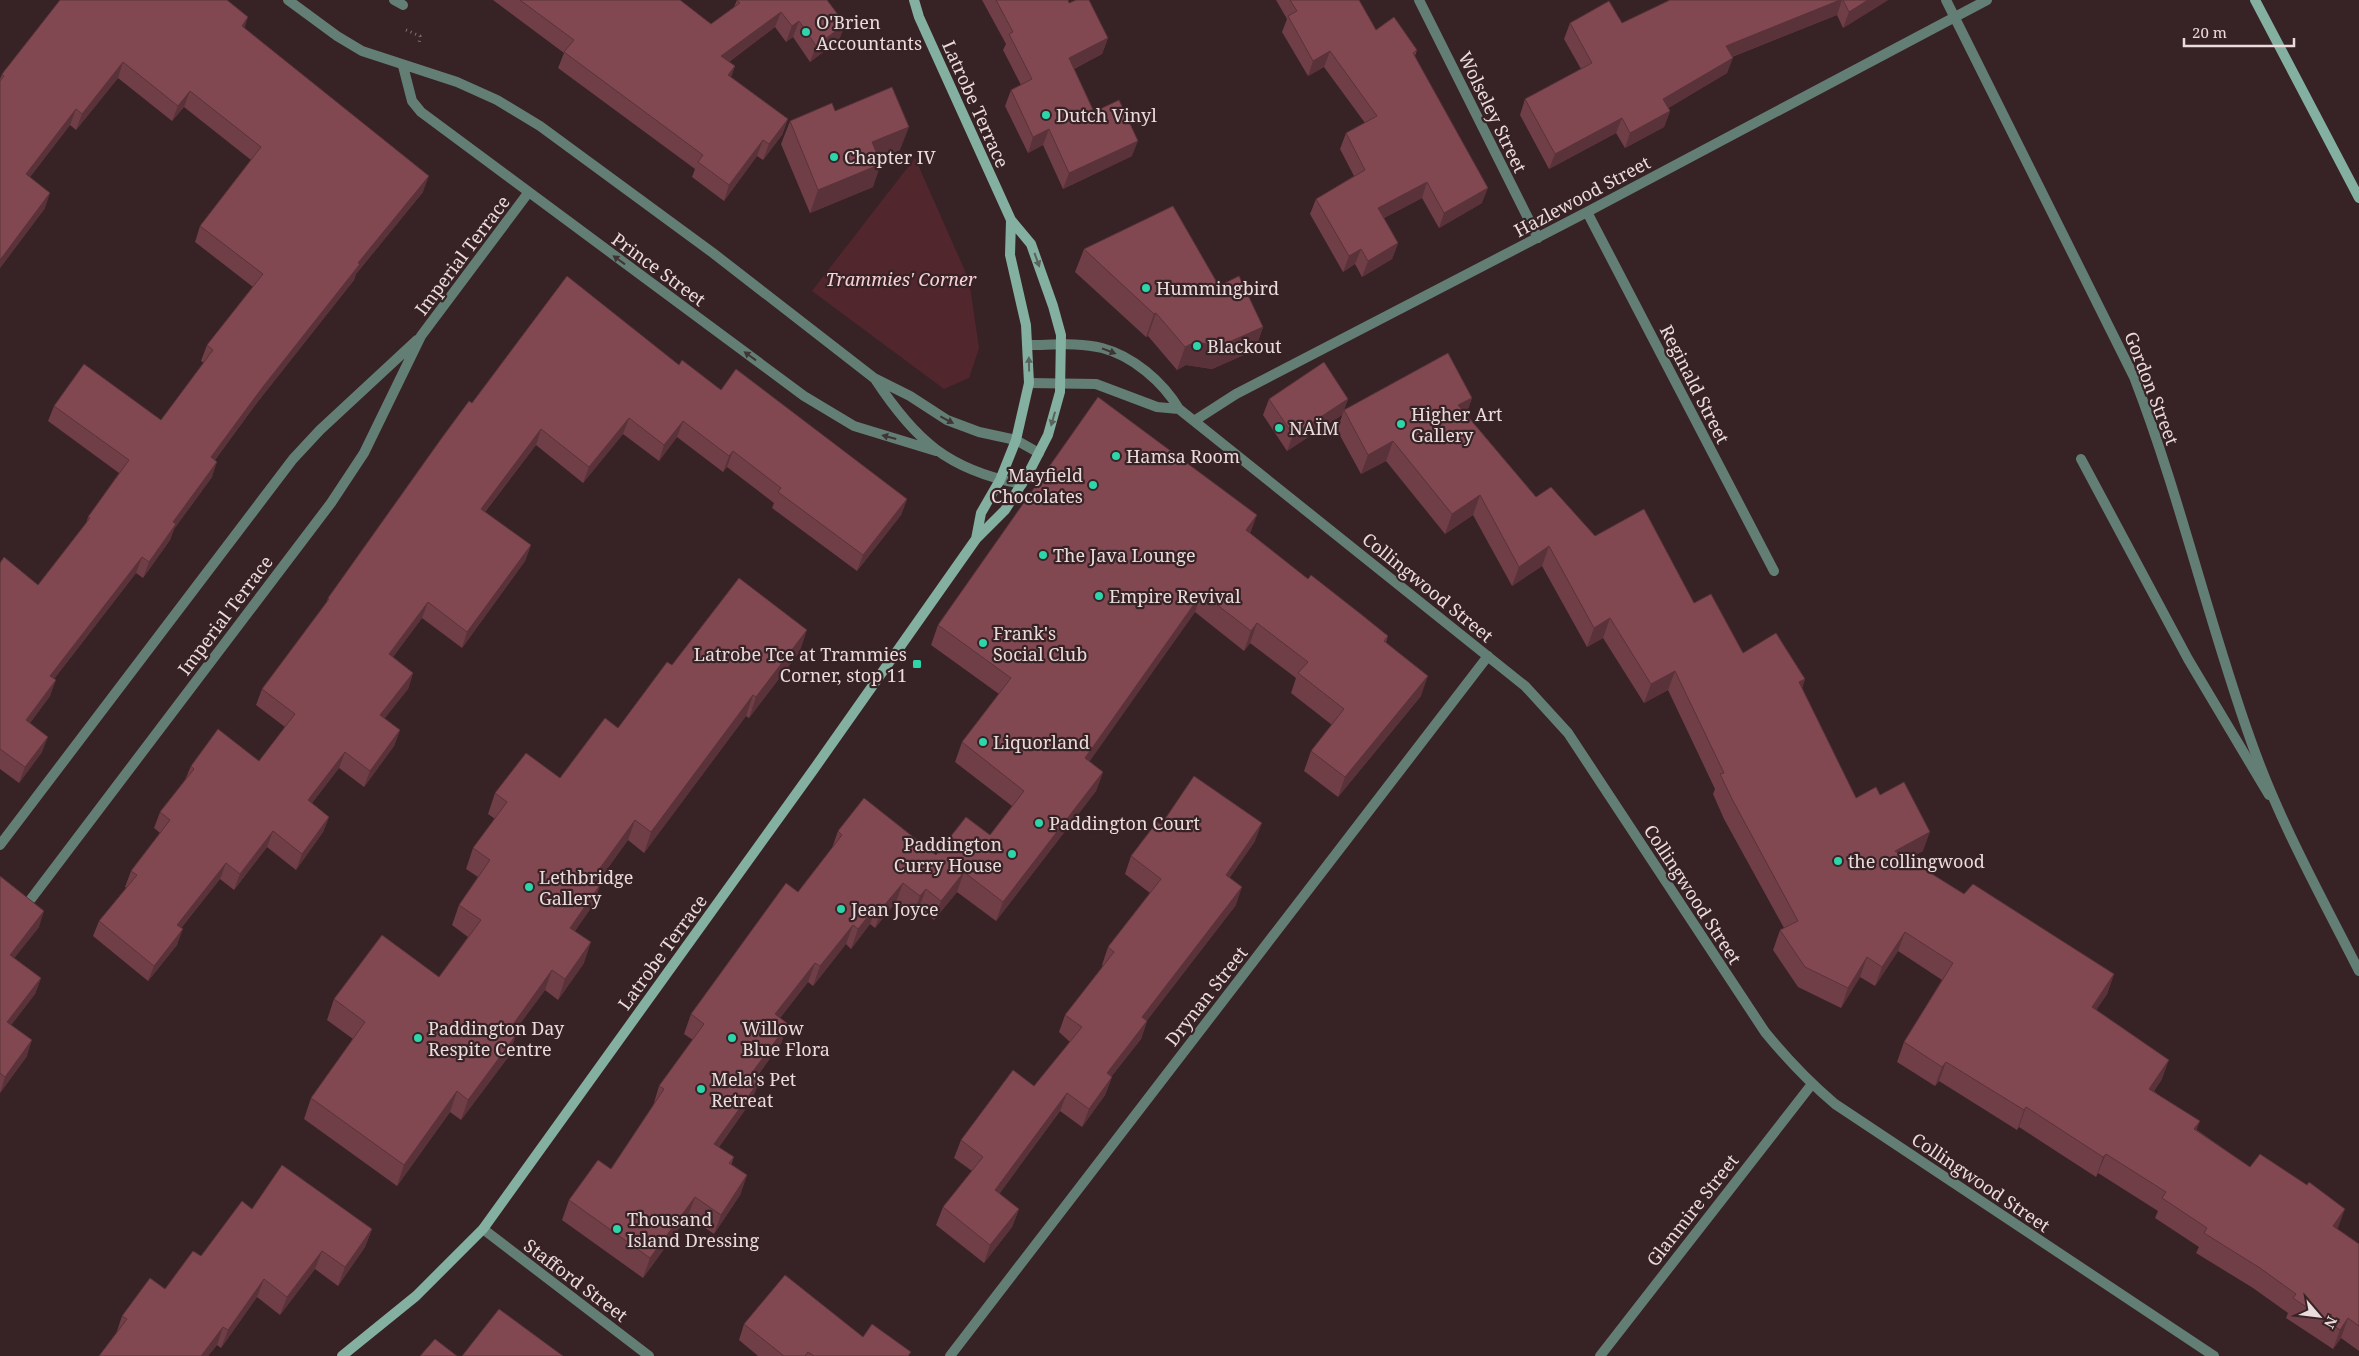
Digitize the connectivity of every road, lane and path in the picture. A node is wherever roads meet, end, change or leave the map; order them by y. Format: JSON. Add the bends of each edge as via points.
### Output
{"nodes":[{"id":1,"x":288,"y":0,"type":"edge"},
{"id":2,"x":914,"y":0,"type":"edge"},
{"id":3,"x":1419,"y":0,"type":"edge"},
{"id":4,"x":1946,"y":0,"type":"edge"},
{"id":5,"x":1987,"y":0,"type":"edge"},
{"id":6,"x":2255,"y":0,"type":"edge"},
{"id":7,"x":1955,"y":17,"type":"junction"},
{"id":8,"x":403,"y":66,"type":"junction"},
{"id":9,"x":528,"y":193,"type":"junction"},
{"id":10,"x":2359,"y":198,"type":"edge"},
{"id":11,"x":1587,"y":212,"type":"junction"},
{"id":12,"x":1011,"y":220,"type":"junction"},
{"id":13,"x":1538,"y":238,"type":"junction"},
{"id":14,"x":421,"y":336,"type":"junction"},
{"id":15,"x":1028,"y":345,"type":"junction"},
{"id":16,"x":1061,"y":345,"type":"junction"},
{"id":17,"x":874,"y":378,"type":"junction"},
{"id":18,"x":1029,"y":383,"type":"junction"},
{"id":19,"x":1060,"y":383,"type":"junction"},
{"id":20,"x":1179,"y":409,"type":"junction"},
{"id":21,"x":1194,"y":421,"type":"junction"},
{"id":22,"x":1016,"y":440,"type":"junction"},
{"id":23,"x":936,"y":451,"type":"junction"},
{"id":24,"x":1039,"y":453,"type":"junction"},
{"id":25,"x":2081,"y":459,"type":"dead end"},
{"id":26,"x":1000,"y":480,"type":"junction"},
{"id":27,"x":1022,"y":484,"type":"junction"},
{"id":28,"x":976,"y":539,"type":"junction"},
{"id":29,"x":1774,"y":571,"type":"dead end"},
{"id":30,"x":1488,"y":656,"type":"junction"},
{"id":31,"x":2277,"y":809,"type":"junction"},
{"id":32,"x":0,"y":845,"type":"edge"},
{"id":33,"x":31,"y":899,"type":"edge"},
{"id":34,"x":2359,"y":971,"type":"edge"},
{"id":35,"x":1812,"y":1084,"type":"junction"},
{"id":36,"x":483,"y":1229,"type":"junction"},
{"id":37,"x":342,"y":1356,"type":"edge"},
{"id":38,"x":649,"y":1356,"type":"edge"},
{"id":39,"x":950,"y":1356,"type":"edge"},
{"id":40,"x":1600,"y":1356,"type":"edge"},
{"id":41,"x":2214,"y":1356,"type":"edge"}],
"edges":[{"from":1,"to":8,"type":"street","name":"Prince Street","via":[[356,48]]},
{"from":2,"to":12,"type":"main road","name":"Latrobe Terrace"},
{"from":3,"to":13,"type":"street","name":"Wolseley Street"},
{"from":4,"to":7,"type":"street","name":"Gordon Street"},
{"from":5,"to":7,"type":"street","name":"Hazlewood Street"},
{"from":6,"to":10,"type":"main road"},
{"from":7,"to":11,"type":"street","name":"Hazlewood Street"},
{"from":7,"to":31,"type":"street","name":"Gordon Street","via":[[2134,377],[2154,430],[2236,700]]},
{"from":8,"to":9,"type":"street","name":"Prince Street","via":[[415,106]]},
{"from":8,"to":17,"type":"street","name":"Prince Street","via":[[457,82],[497,100],[540,126],[713,253]]},
{"from":9,"to":14,"type":"street","name":"Imperial Terrace"},
{"from":23,"to":9,"type":"street","name":"Prince Street","one_way":true,"via":[[862,430],[828,412]]},
{"from":11,"to":13,"type":"street","name":"Hazlewood Street"},
{"from":11,"to":29,"type":"street","name":"Reginald Street"},
{"from":12,"to":15,"type":"main road","name":"Latrobe Terrace","via":[[1010,255]]},
{"from":12,"to":16,"type":"main road","name":"Latrobe Terrace","one_way":true,"via":[[1031,244],[1053,306]]},
{"from":13,"to":21,"type":"street","name":"Hazlewood Street","via":[[1236,394]]},
{"from":14,"to":32,"type":"street","name":"Imperial Terrace","via":[[293,459]]},
{"from":14,"to":33,"type":"street","name":"Imperial Terrace","via":[[364,453],[331,503]]},
{"from":15,"to":16,"type":"street","name":"Collingwood Street"},
{"from":18,"to":15,"type":"main road","name":"Latrobe Terrace","one_way":true},
{"from":16,"to":19,"type":"main road","name":"Latrobe Terrace"},
{"from":16,"to":20,"type":"street","name":"Collingwood Street","one_way":true,"via":[[1102,348],[1120,355],[1168,390]]},
{"from":17,"to":22,"type":"street","name":"Prince Street","one_way":true,"via":[[947,420]]},
{"from":17,"to":23,"type":"street","name":"Prince Street","via":[[898,413]]},
{"from":18,"to":19,"type":"street"},
{"from":18,"to":22,"type":"main road","name":"Latrobe Terrace"},
{"from":19,"to":20,"type":"street","via":[[1096,384],[1157,407]]},
{"from":19,"to":24,"type":"main road","name":"Latrobe Terrace","one_way":true,"via":[[1052,423]]},
{"from":20,"to":21,"type":"street","name":"Collingwood Street"},
{"from":21,"to":30,"type":"street","name":"Collingwood Street"},
{"from":22,"to":24,"type":"street","name":"Prince Street"},
{"from":22,"to":26,"type":"main road","name":"Latrobe Terrace"},
{"from":23,"to":26,"type":"street","name":"Prince Street","via":[[964,467]]},
{"from":24,"to":27,"type":"main road","name":"Latrobe Terrace"},
{"from":25,"to":31,"type":"street","name":"Gordon Street","via":[[2188,659]]},
{"from":26,"to":27,"type":"street","name":"Prince Street"},
{"from":26,"to":28,"type":"main road","name":"Latrobe Terrace","via":[[981,513]]},
{"from":27,"to":28,"type":"main road","name":"Latrobe Terrace","via":[[1005,510]]},
{"from":28,"to":36,"type":"main road","name":"Latrobe Terrace"},
{"from":30,"to":35,"type":"street","name":"Collingwood Street","via":[[1525,686],[1568,733],[1766,1032],[1790,1063]]},
{"from":30,"to":39,"type":"street","name":"Drynan Street"},
{"from":31,"to":34,"type":"street","name":"Gordon Street"},
{"from":35,"to":40,"type":"street","name":"Glanmire Street"},
{"from":35,"to":41,"type":"street","name":"Collingwood Street","via":[[1844,1110]]},
{"from":36,"to":37,"type":"main road","name":"Latrobe Terrace","via":[[416,1296]]},
{"from":36,"to":38,"type":"street","name":"Stafford Street"}]}
